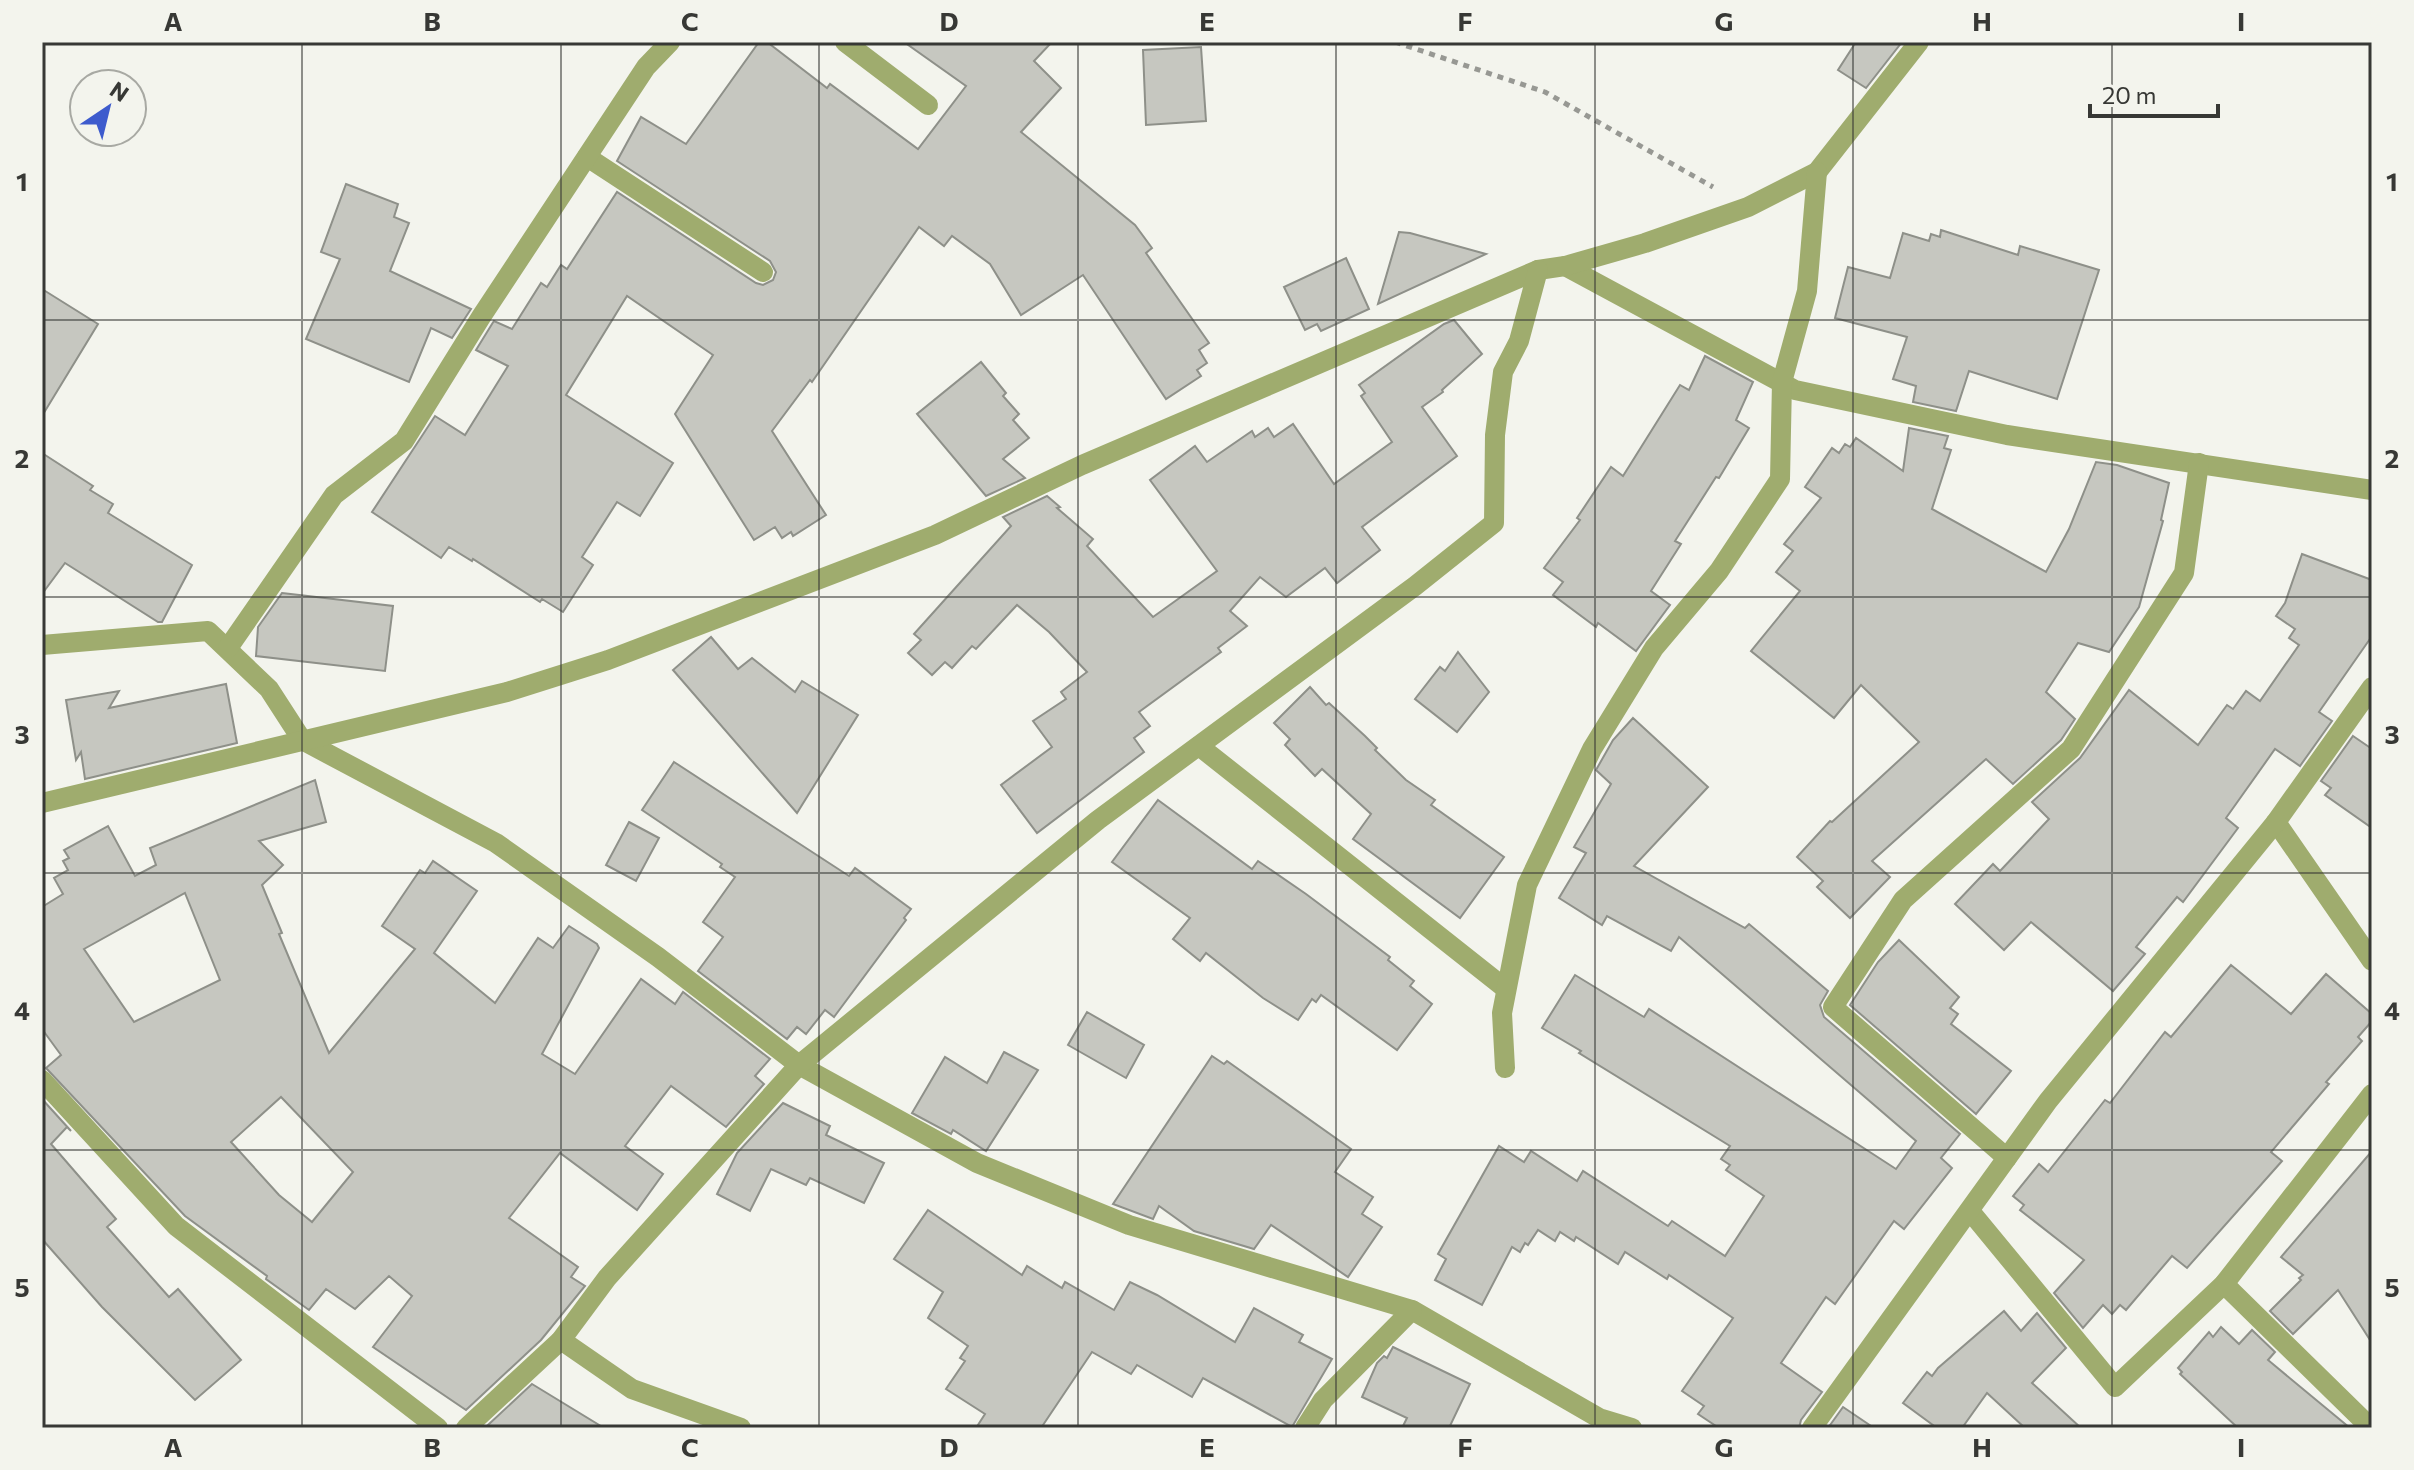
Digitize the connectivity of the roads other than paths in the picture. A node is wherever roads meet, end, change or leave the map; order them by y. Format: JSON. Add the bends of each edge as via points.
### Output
{"nodes":[{"id":1,"x":670,"y":42,"type":"edge"},
{"id":2,"x":845,"y":42,"type":"edge"},
{"id":3,"x":1919,"y":42,"type":"edge"},
{"id":4,"x":928,"y":105,"type":"dead end"},
{"id":5,"x":587,"y":157,"type":"junction"},
{"id":6,"x":1817,"y":172,"type":"junction"},
{"id":7,"x":1565,"y":266,"type":"junction"},
{"id":8,"x":1538,"y":270,"type":"junction"},
{"id":9,"x":763,"y":272,"type":"dead end"},
{"id":10,"x":1782,"y":382,"type":"junction"},
{"id":11,"x":2199,"y":463,"type":"junction"},
{"id":12,"x":2372,"y":490,"type":"edge"},
{"id":13,"x":42,"y":645,"type":"edge"},
{"id":14,"x":228,"y":648,"type":"junction"},
{"id":15,"x":2372,"y":687,"type":"edge"},
{"id":16,"x":302,"y":740,"type":"junction"},
{"id":17,"x":1199,"y":746,"type":"junction"},
{"id":18,"x":42,"y":803,"type":"edge"},
{"id":19,"x":2276,"y":822,"type":"junction"},
{"id":20,"x":2372,"y":961,"type":"edge"},
{"id":21,"x":1506,"y":989,"type":"junction"},
{"id":22,"x":799,"y":1065,"type":"junction"},
{"id":23,"x":1505,"y":1068,"type":"dead end"},
{"id":24,"x":42,"y":1080,"type":"edge"},
{"id":25,"x":2372,"y":1094,"type":"edge"},
{"id":26,"x":2007,"y":1158,"type":"junction"},
{"id":27,"x":1970,"y":1211,"type":"junction"},
{"id":28,"x":2224,"y":1284,"type":"junction"},
{"id":29,"x":1412,"y":1310,"type":"junction"},
{"id":30,"x":561,"y":1340,"type":"junction"},
{"id":31,"x":438,"y":1428,"type":"edge"},
{"id":32,"x":466,"y":1428,"type":"edge"},
{"id":33,"x":741,"y":1428,"type":"edge"},
{"id":34,"x":1305,"y":1428,"type":"edge"},
{"id":35,"x":1632,"y":1428,"type":"edge"},
{"id":36,"x":1812,"y":1428,"type":"edge"},
{"id":37,"x":2371,"y":1428,"type":"edge"}],
"edges":[{"from":1,"to":5,"type":"street","via":[[646,67]]},
{"from":2,"to":4,"type":"street"},
{"from":3,"to":6,"type":"street"},
{"from":5,"to":9,"type":"street"},
{"from":5,"to":14,"type":"street","via":[[404,441],[334,495]]},
{"from":6,"to":7,"type":"street","via":[[1748,207]]},
{"from":6,"to":10,"type":"street","via":[[1807,291]]},
{"from":7,"to":8,"type":"street"},
{"from":7,"to":10,"type":"street"},
{"from":8,"to":16,"type":"street","via":[[1082,465],[935,535],[608,660],[507,692]]},
{"from":8,"to":17,"type":"street","via":[[1519,341],[1503,372],[1495,435],[1494,523]]},
{"from":10,"to":11,"type":"street","via":[[1795,390],[2007,435]]},
{"from":10,"to":21,"type":"street","via":[[1780,479],[1719,571],[1654,648],[1592,749],[1527,885]]},
{"from":11,"to":12,"type":"street"},
{"from":11,"to":26,"type":"street","via":[[2184,573],[2071,749],[1903,900],[1833,1007]]},
{"from":13,"to":14,"type":"street","via":[[208,631]]},
{"from":14,"to":16,"type":"street","via":[[269,689]]},
{"from":15,"to":19,"type":"street"},
{"from":16,"to":18,"type":"street"},
{"from":16,"to":22,"type":"street","via":[[496,843]]},
{"from":17,"to":21,"type":"street"},
{"from":17,"to":22,"type":"street","via":[[1098,820]]},
{"from":19,"to":20,"type":"street"},
{"from":19,"to":26,"type":"street"},
{"from":21,"to":23,"type":"street"},
{"from":22,"to":29,"type":"street","via":[[977,1163],[1129,1225]]},
{"from":22,"to":30,"type":"street","via":[[607,1278]]},
{"from":24,"to":31,"type":"street","via":[[176,1226]]},
{"from":25,"to":28,"type":"street"},
{"from":26,"to":27,"type":"street"},
{"from":27,"to":28,"type":"street","via":[[2115,1387]]},
{"from":27,"to":36,"type":"street"},
{"from":28,"to":37,"type":"street"},
{"from":29,"to":34,"type":"street","via":[[1323,1400]]},
{"from":29,"to":35,"type":"street","via":[[1599,1418]]},
{"from":30,"to":32,"type":"street"},
{"from":30,"to":33,"type":"street","via":[[632,1389]]}]}
